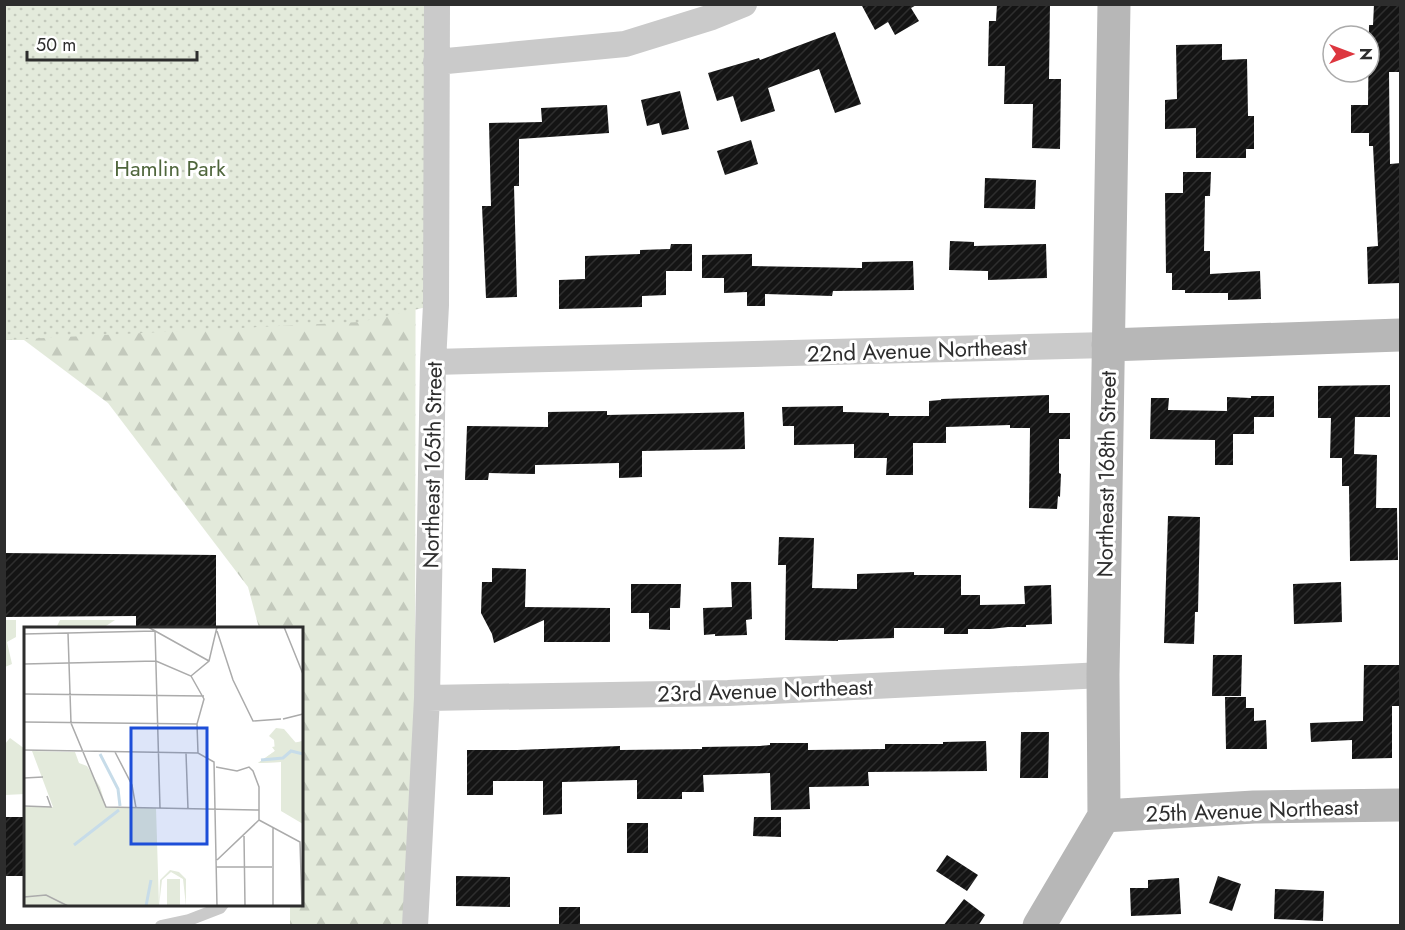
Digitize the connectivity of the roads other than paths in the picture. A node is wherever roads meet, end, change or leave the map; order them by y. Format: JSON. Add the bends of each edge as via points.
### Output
{"nodes":[{"id":1,"x":437,"y":4,"type":"edge"},
{"id":2,"x":744,"y":4,"type":"edge"},
{"id":3,"x":1114,"y":4,"type":"edge"},
{"id":4,"x":436,"y":62,"type":"junction"},
{"id":5,"x":1401,"y":335,"type":"edge"},
{"id":6,"x":1108,"y":345,"type":"junction"},
{"id":7,"x":434,"y":362,"type":"junction"},
{"id":8,"x":1103,"y":675,"type":"junction"},
{"id":9,"x":427,"y":698,"type":"junction"},
{"id":10,"x":1401,"y":805,"type":"edge"},
{"id":11,"x":1104,"y":816,"type":"junction"},
{"id":12,"x":222,"y":906,"type":"edge"},
{"id":13,"x":161,"y":926,"type":"edge"},
{"id":14,"x":415,"y":926,"type":"edge"},
{"id":15,"x":1039,"y":926,"type":"edge"}],
"edges":[{"from":1,"to":4,"type":"street","name":"Northeast 165th Street"},
{"from":2,"to":4,"type":"street","via":[[625,44]]},
{"from":3,"to":6,"type":"street","name":"Northeast 168th Street"},
{"from":4,"to":7,"type":"street","name":"Northeast 165th Street"},
{"from":5,"to":6,"type":"street","name":"22nd Avenue Northeast"},
{"from":6,"to":7,"type":"street","name":"22nd Avenue Northeast"},
{"from":6,"to":8,"type":"street","name":"Northeast 168th Street"},
{"from":7,"to":9,"type":"street","name":"Northeast 165th Street"},
{"from":8,"to":9,"type":"street","name":"23rd Avenue Northeast","via":[[728,693]]},
{"from":8,"to":11,"type":"street","name":"Northeast 168th Street"},
{"from":9,"to":14,"type":"street","name":"Northeast 165th Street"},
{"from":10,"to":11,"type":"street","name":"25th Avenue Northeast","via":[[1254,807]]},
{"from":11,"to":15,"type":"street"},
{"from":12,"to":13,"type":"lane","via":[[189,920]]}]}
